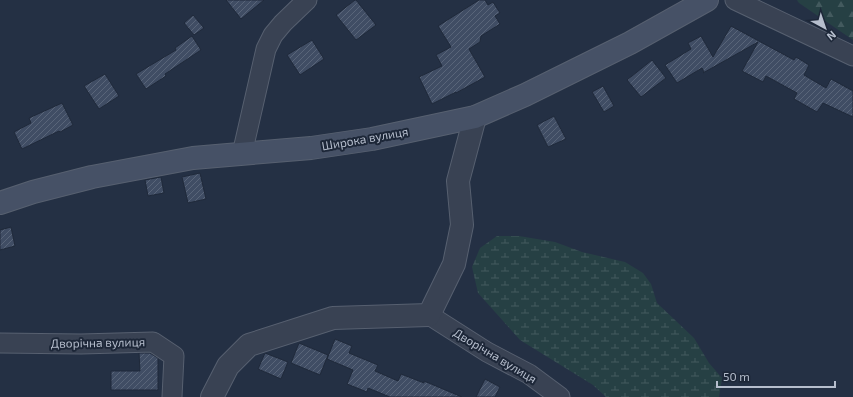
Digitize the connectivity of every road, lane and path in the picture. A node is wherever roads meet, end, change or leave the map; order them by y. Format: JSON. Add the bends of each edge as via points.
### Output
{"nodes":[{"id":1,"x":307,"y":0,"type":"edge"},
{"id":2,"x":707,"y":0,"type":"edge"},
{"id":3,"x":735,"y":0,"type":"edge"},
{"id":4,"x":853,"y":56,"type":"edge"},
{"id":5,"x":475,"y":117,"type":"junction"},
{"id":6,"x":242,"y":154,"type":"junction"},
{"id":7,"x":0,"y":203,"type":"edge"},
{"id":8,"x":429,"y":316,"type":"junction"},
{"id":9,"x":0,"y":343,"type":"edge"},
{"id":10,"x":172,"y":397,"type":"edge"},
{"id":11,"x":212,"y":397,"type":"edge"},
{"id":12,"x":560,"y":397,"type":"edge"}],
"edges":[{"from":1,"to":6,"type":"street","via":[[283,23],[266,49]]},
{"from":2,"to":5,"type":"main road","name":"Широка вулиця","via":[[630,43]]},
{"from":3,"to":4,"type":"street"},
{"from":5,"to":6,"type":"main road","name":"Широка вулиця","via":[[357,141]]},
{"from":5,"to":8,"type":"street","via":[[458,181],[462,225],[454,264]]},
{"from":6,"to":7,"type":"main road","name":"Широка вулиця","via":[[193,158],[92,177]]},
{"from":8,"to":11,"type":"street","via":[[333,318],[249,345],[228,366]]},
{"from":8,"to":12,"type":"street","name":"Дворічна вулиця","via":[[487,352],[529,374]]},
{"from":9,"to":10,"type":"street","name":"Дворічна вулиця","via":[[153,342],[174,356]]}]}
